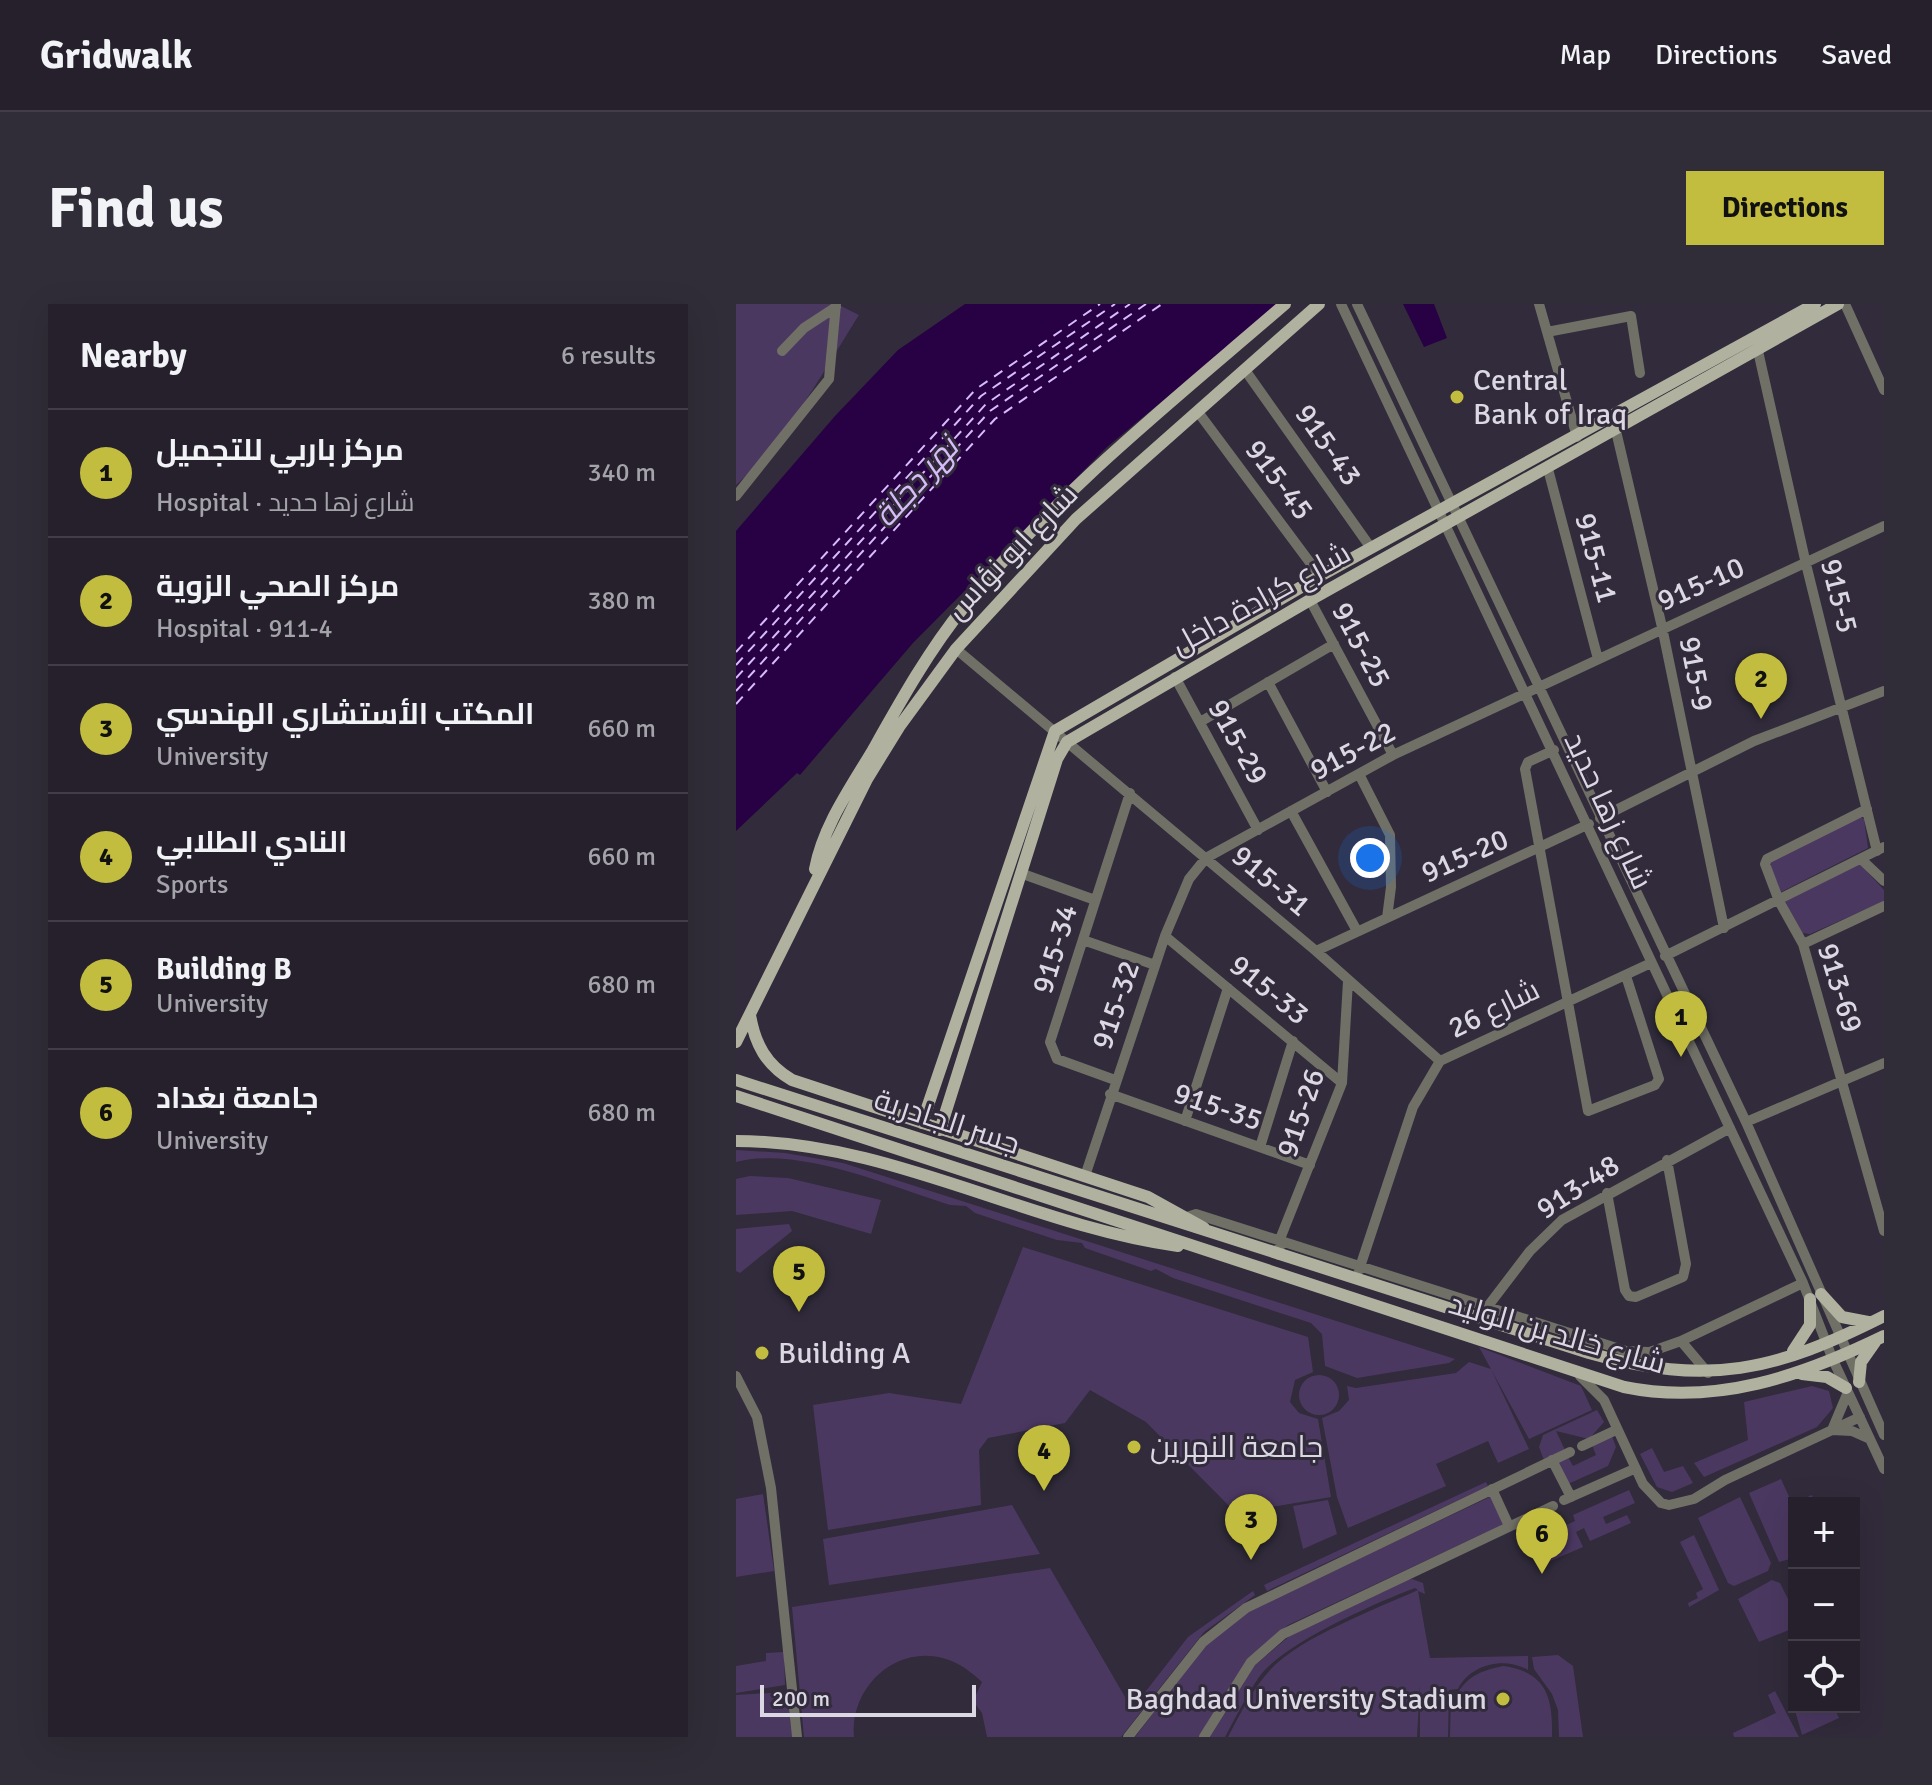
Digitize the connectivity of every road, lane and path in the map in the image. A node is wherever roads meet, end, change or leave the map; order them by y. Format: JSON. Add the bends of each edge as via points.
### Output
{"nodes":[{"id":1,"x":1285,"y":304,"type":"edge"},
{"id":2,"x":1319,"y":304,"type":"edge"},
{"id":3,"x":1341,"y":304,"type":"edge"},
{"id":4,"x":1357,"y":304,"type":"edge"},
{"id":5,"x":1539,"y":304,"type":"edge"},
{"id":6,"x":1815,"y":304,"type":"edge"},
{"id":7,"x":1838,"y":304,"type":"edge"},
{"id":8,"x":1845,"y":304,"type":"edge"},
{"id":9,"x":836,"y":305,"type":"edge"},
{"id":10,"x":1547,"y":332,"type":"junction"},
{"id":11,"x":1753,"y":349,"type":"junction"},
{"id":12,"x":782,"y":351,"type":"dead end"},
{"id":13,"x":1245,"y":370,"type":"junction"},
{"id":14,"x":1640,"y":373,"type":"dead end"},
{"id":15,"x":1884,"y":390,"type":"edge"},
{"id":16,"x":1198,"y":412,"type":"junction"},
{"id":17,"x":1609,"y":430,"type":"junction"},
{"id":18,"x":1577,"y":437,"type":"junction"},
{"id":19,"x":1548,"y":469,"type":"junction"},
{"id":20,"x":736,"y":496,"type":"edge"},
{"id":21,"x":1450,"y":506,"type":"junction"},
{"id":22,"x":1438,"y":512,"type":"junction"},
{"id":23,"x":1457,"y":519,"type":"junction"},
{"id":24,"x":1444,"y":526,"type":"junction"},
{"id":25,"x":1884,"y":526,"type":"edge"},
{"id":26,"x":1371,"y":548,"type":"junction"},
{"id":27,"x":1806,"y":564,"type":"junction"},
{"id":28,"x":1320,"y":576,"type":"junction"},
{"id":29,"x":1310,"y":600,"type":"junction"},
{"id":30,"x":1662,"y":627,"type":"junction"},
{"id":31,"x":1334,"y":644,"type":"junction"},
{"id":32,"x":956,"y":649,"type":"junction"},
{"id":33,"x":1598,"y":659,"type":"junction"},
{"id":34,"x":1175,"y":677,"type":"junction"},
{"id":35,"x":1268,"y":682,"type":"junction"},
{"id":36,"x":1540,"y":689,"type":"junction"},
{"id":37,"x":1884,"y":691,"type":"edge"},
{"id":38,"x":1527,"y":694,"type":"junction"},
{"id":39,"x":1841,"y":705,"type":"junction"},
{"id":40,"x":1200,"y":722,"type":"junction"},
{"id":41,"x":1055,"y":731,"type":"junction"},
{"id":42,"x":1067,"y":742,"type":"junction"},
{"id":43,"x":1554,"y":750,"type":"junction"},
{"id":44,"x":1393,"y":755,"type":"junction"},
{"id":45,"x":1691,"y":770,"type":"junction"},
{"id":46,"x":1359,"y":774,"type":"junction"},
{"id":47,"x":1327,"y":792,"type":"junction"},
{"id":48,"x":1130,"y":793,"type":"junction"},
{"id":49,"x":1867,"y":809,"type":"junction"},
{"id":50,"x":1291,"y":811,"type":"junction"},
{"id":51,"x":1600,"y":818,"type":"junction"},
{"id":52,"x":1589,"y":824,"type":"junction"},
{"id":53,"x":1258,"y":830,"type":"junction"},
{"id":54,"x":1540,"y":849,"type":"junction"},
{"id":55,"x":1881,"y":849,"type":"edge"},
{"id":56,"x":1206,"y":858,"type":"junction"},
{"id":57,"x":1861,"y":859,"type":"junction"},
{"id":58,"x":1023,"y":874,"type":"junction"},
{"id":59,"x":1884,"y":881,"type":"edge"},
{"id":60,"x":810,"y":892,"type":"junction"},
{"id":61,"x":1095,"y":900,"type":"junction"},
{"id":62,"x":1779,"y":901,"type":"junction"},
{"id":63,"x":1884,"y":906,"type":"edge"},
{"id":64,"x":1387,"y":918,"type":"junction"},
{"id":65,"x":1724,"y":928,"type":"junction"},
{"id":66,"x":1357,"y":931,"type":"junction"},
{"id":67,"x":1165,"y":936,"type":"junction"},
{"id":68,"x":1083,"y":940,"type":"junction"},
{"id":69,"x":1803,"y":944,"type":"junction"},
{"id":70,"x":1316,"y":951,"type":"junction"},
{"id":71,"x":1665,"y":956,"type":"junction"},
{"id":72,"x":1651,"y":963,"type":"junction"},
{"id":73,"x":1155,"y":965,"type":"junction"},
{"id":74,"x":1626,"y":976,"type":"junction"},
{"id":75,"x":1348,"y":981,"type":"junction"},
{"id":76,"x":1228,"y":988,"type":"junction"},
{"id":77,"x":1568,"y":1000,"type":"junction"},
{"id":78,"x":750,"y":1015,"type":"junction"},
{"id":79,"x":1293,"y":1041,"type":"junction"},
{"id":80,"x":736,"y":1042,"type":"edge"},
{"id":81,"x":1440,"y":1061,"type":"junction"},
{"id":82,"x":1884,"y":1063,"type":"edge"},
{"id":83,"x":736,"y":1080,"type":"edge"},
{"id":84,"x":1115,"y":1080,"type":"junction"},
{"id":85,"x":1842,"y":1081,"type":"junction"},
{"id":86,"x":1342,"y":1083,"type":"junction"},
{"id":87,"x":1110,"y":1094,"type":"junction"},
{"id":88,"x":736,"y":1096,"type":"edge"},
{"id":89,"x":1185,"y":1121,"type":"junction"},
{"id":90,"x":1746,"y":1122,"type":"junction"},
{"id":91,"x":922,"y":1123,"type":"junction"},
{"id":92,"x":1730,"y":1128,"type":"junction"},
{"id":93,"x":940,"y":1130,"type":"junction"},
{"id":94,"x":736,"y":1141,"type":"edge"},
{"id":95,"x":1260,"y":1147,"type":"junction"},
{"id":96,"x":1667,"y":1160,"type":"junction"},
{"id":97,"x":1310,"y":1165,"type":"junction"},
{"id":98,"x":1085,"y":1176,"type":"junction"},
{"id":99,"x":1607,"y":1193,"type":"junction"},
{"id":100,"x":1187,"y":1217,"type":"junction"},
{"id":101,"x":1139,"y":1219,"type":"junction"},
{"id":102,"x":1884,"y":1231,"type":"edge"},
{"id":103,"x":1221,"y":1237,"type":"junction"},
{"id":104,"x":1280,"y":1239,"type":"junction"},
{"id":105,"x":1216,"y":1254,"type":"junction"},
{"id":106,"x":1279,"y":1255,"type":"junction"},
{"id":107,"x":1361,"y":1265,"type":"junction"},
{"id":108,"x":1357,"y":1280,"type":"junction"},
{"id":109,"x":1803,"y":1283,"type":"junction"},
{"id":110,"x":1816,"y":1297,"type":"junction"},
{"id":111,"x":1487,"y":1306,"type":"junction"},
{"id":112,"x":1884,"y":1316,"type":"edge"},
{"id":113,"x":1479,"y":1318,"type":"junction"},
{"id":114,"x":1872,"y":1322,"type":"junction"},
{"id":115,"x":1837,"y":1332,"type":"junction"},
{"id":116,"x":1824,"y":1337,"type":"junction"},
{"id":117,"x":1881,"y":1337,"type":"edge"},
{"id":118,"x":1681,"y":1341,"type":"junction"},
{"id":119,"x":1648,"y":1352,"type":"junction"},
{"id":120,"x":1846,"y":1354,"type":"junction"},
{"id":121,"x":1789,"y":1355,"type":"junction"},
{"id":122,"x":1833,"y":1360,"type":"junction"},
{"id":123,"x":1623,"y":1363,"type":"junction"},
{"id":124,"x":1564,"y":1368,"type":"junction"},
{"id":125,"x":1708,"y":1373,"type":"junction"},
{"id":126,"x":1795,"y":1375,"type":"junction"},
{"id":127,"x":736,"y":1376,"type":"edge"},
{"id":128,"x":1859,"y":1382,"type":"junction"},
{"id":129,"x":1847,"y":1390,"type":"junction"},
{"id":130,"x":1860,"y":1417,"type":"junction"},
{"id":131,"x":1616,"y":1430,"type":"junction"},
{"id":132,"x":1832,"y":1430,"type":"junction"},
{"id":133,"x":1884,"y":1435,"type":"edge"},
{"id":134,"x":1870,"y":1439,"type":"junction"},
{"id":135,"x":1582,"y":1446,"type":"dead end"},
{"id":136,"x":1570,"y":1452,"type":"dead end"},
{"id":137,"x":1552,"y":1460,"type":"junction"},
{"id":138,"x":1634,"y":1469,"type":"junction"},
{"id":139,"x":1884,"y":1469,"type":"edge"},
{"id":140,"x":1492,"y":1489,"type":"junction"},
{"id":141,"x":1553,"y":1506,"type":"dead end"},
{"id":142,"x":1509,"y":1526,"type":"junction"},
{"id":143,"x":797,"y":1737,"type":"edge"},
{"id":144,"x":1128,"y":1737,"type":"edge"},
{"id":145,"x":1204,"y":1737,"type":"edge"}],
"edges":[{"from":1,"to":60,"type":"main road","name":"شارع ابو نؤاس","via":[[1026,534],[962,609],[838,811],[821,845]]},
{"from":2,"to":13,"type":"main road","name":"شارع ابو نؤاس"},
{"from":3,"to":22,"type":"street","name":"شارع زها حديد"},
{"from":4,"to":21,"type":"street","name":"شارع زها حديد"},
{"from":5,"to":10,"type":"street"},
{"from":6,"to":11,"type":"main road","name":"شارع كرادة داخل"},
{"from":7,"to":11,"type":"main road","name":"شارع كرادة داخل"},
{"from":8,"to":15,"type":"street"},
{"from":9,"to":12,"type":"street"},
{"from":9,"to":20,"type":"street","via":[[829,379]]},
{"from":10,"to":14,"type":"street","via":[[1631,316]]},
{"from":10,"to":18,"type":"street"},
{"from":11,"to":17,"type":"main road","name":"شارع كرادة داخل"},
{"from":11,"to":27,"type":"street","name":"915-5"},
{"from":13,"to":16,"type":"main road","name":"شارع ابو نؤاس"},
{"from":13,"to":26,"type":"street","name":"915-43"},
{"from":16,"to":28,"type":"street","name":"915-45"},
{"from":16,"to":32,"type":"main road","name":"شارع ابو نؤاس","via":[[1076,519]]},
{"from":17,"to":18,"type":"main road","name":"شارع كرادة داخل"},
{"from":17,"to":19,"type":"main road","name":"شارع كرادة داخل"},
{"from":17,"to":30,"type":"street","name":"915-9"},
{"from":18,"to":21,"type":"main road","name":"شارع كرادة داخل"},
{"from":19,"to":23,"type":"main road","name":"شارع كرادة داخل"},
{"from":19,"to":33,"type":"street","name":"915-11"},
{"from":21,"to":22,"type":"main road","name":"شارع كرادة داخل"},
{"from":21,"to":23,"type":"street","name":"شارع زها حديد"},
{"from":22,"to":24,"type":"street","name":"شارع زها حديد"},
{"from":22,"to":26,"type":"main road","name":"شارع كرادة داخل"},
{"from":23,"to":24,"type":"main road","name":"شارع كرادة داخل"},
{"from":23,"to":36,"type":"street","name":"شارع زها حديد"},
{"from":24,"to":29,"type":"main road","name":"شارع كرادة داخل"},
{"from":24,"to":38,"type":"street","name":"شارع زها حديد"},
{"from":25,"to":27,"type":"street","name":"915-10"},
{"from":26,"to":28,"type":"main road","name":"شارع كرادة داخل"},
{"from":27,"to":30,"type":"street","name":"915-10"},
{"from":27,"to":39,"type":"street","name":"915-5"},
{"from":28,"to":41,"type":"main road","name":"شارع كرادة داخل"},
{"from":29,"to":31,"type":"street","name":"915-25"},
{"from":29,"to":34,"type":"main road","name":"شارع كرادة داخل"},
{"from":30,"to":33,"type":"street","name":"915-10"},
{"from":30,"to":45,"type":"street","name":"915-9"},
{"from":31,"to":35,"type":"street"},
{"from":31,"to":44,"type":"street","name":"915-25"},
{"from":32,"to":41,"type":"street","name":"915-31"},
{"from":32,"to":60,"type":"main road","name":"شارع ابو نؤاس","via":[[885,747]]},
{"from":33,"to":36,"type":"street","name":"915-10"},
{"from":34,"to":40,"type":"street","name":"915-29"},
{"from":34,"to":42,"type":"main road","name":"شارع كرادة داخل"},
{"from":35,"to":40,"type":"street"},
{"from":35,"to":47,"type":"street"},
{"from":36,"to":38,"type":"street","name":"915-22"},
{"from":36,"to":51,"type":"street","name":"شارع زها حديد"},
{"from":37,"to":39,"type":"street"},
{"from":38,"to":43,"type":"street","name":"شارع زها حديد"},
{"from":38,"to":44,"type":"street","name":"915-22"},
{"from":39,"to":45,"type":"street"},
{"from":39,"to":49,"type":"street","name":"915-5"},
{"from":40,"to":53,"type":"street","name":"915-29"},
{"from":41,"to":42,"type":"street","name":"915-31"},
{"from":41,"to":91,"type":"main road"},
{"from":42,"to":48,"type":"street","name":"915-31"},
{"from":42,"to":58,"type":"main road","via":[[1057,759]]},
{"from":43,"to":52,"type":"street","name":"شارع زها حديد"},
{"from":43,"to":54,"type":"street","via":[[1525,765]]},
{"from":44,"to":46,"type":"street","name":"915-22"},
{"from":45,"to":51,"type":"street"},
{"from":45,"to":65,"type":"street","name":"915-9"},
{"from":46,"to":47,"type":"street","name":"915-22"},
{"from":46,"to":64,"type":"street","via":[[1390,835]]},
{"from":47,"to":50,"type":"street","name":"915-22"},
{"from":48,"to":56,"type":"street","name":"915-31"},
{"from":48,"to":61,"type":"street","name":"915-34"},
{"from":49,"to":55,"type":"street","name":"915-5"},
{"from":49,"to":62,"type":"street","name":"913-69","via":[[1767,859]]},
{"from":50,"to":53,"type":"street","name":"915-22"},
{"from":50,"to":66,"type":"street"},
{"from":51,"to":71,"type":"street","name":"شارع زها حديد"},
{"from":52,"to":54,"type":"street","name":"915-20"},
{"from":52,"to":72,"type":"street","name":"شارع زها حديد"},
{"from":53,"to":56,"type":"street","name":"915-22"},
{"from":54,"to":64,"type":"street","name":"915-20"},
{"from":54,"to":77,"type":"street"},
{"from":55,"to":57,"type":"street"},
{"from":56,"to":67,"type":"street","name":"915-32","via":[[1189,879]]},
{"from":56,"to":70,"type":"street","name":"915-31"},
{"from":57,"to":59,"type":"street"},
{"from":57,"to":62,"type":"street"},
{"from":58,"to":61,"type":"street"},
{"from":58,"to":93,"type":"main road"},
{"from":60,"to":78,"type":"main road","name":"شارع ابو نؤاس"},
{"from":61,"to":68,"type":"street","name":"915-34"},
{"from":62,"to":65,"type":"street"},
{"from":62,"to":69,"type":"street","name":"913-69"},
{"from":63,"to":69,"type":"street"},
{"from":64,"to":66,"type":"street","name":"915-20"},
{"from":65,"to":71,"type":"street"},
{"from":66,"to":70,"type":"street","name":"915-20"},
{"from":67,"to":73,"type":"street","name":"915-32"},
{"from":67,"to":76,"type":"street","name":"915-33"},
{"from":68,"to":73,"type":"street"},
{"from":68,"to":84,"type":"street","name":"915-34","via":[[1050,1042],[1052,1053]]},
{"from":69,"to":85,"type":"street","name":"913-69"},
{"from":70,"to":75,"type":"street","name":"915-31"},
{"from":71,"to":90,"type":"street","name":"شارع زها حديد"},
{"from":72,"to":74,"type":"street","name":"شارع 26"},
{"from":72,"to":92,"type":"street","name":"شارع زها حديد"},
{"from":73,"to":84,"type":"street","name":"915-32"},
{"from":74,"to":77,"type":"street","name":"شارع 26"},
{"from":74,"to":77,"type":"street","via":[[1659,1079],[1594,1111],[1585,1106]]},
{"from":75,"to":81,"type":"street","name":"915-31"},
{"from":75,"to":86,"type":"street","name":"915-26"},
{"from":76,"to":79,"type":"street","name":"915-33"},
{"from":76,"to":89,"type":"street"},
{"from":77,"to":81,"type":"street","name":"شارع 26"},
{"from":78,"to":80,"type":"main road","name":"شارع ابو نؤاس"},
{"from":78,"to":91,"type":"main road","via":[[760,1051],[785,1076]]},
{"from":79,"to":86,"type":"street","name":"915-33"},
{"from":79,"to":95,"type":"street"},
{"from":81,"to":107,"type":"street","name":"شارع 26","via":[[1413,1107]]},
{"from":82,"to":85,"type":"street"},
{"from":83,"to":101,"type":"main road","name":"جسر الجادرية"},
{"from":84,"to":87,"type":"street","name":"915-32"},
{"from":85,"to":90,"type":"street"},
{"from":85,"to":102,"type":"street","name":"913-69"},
{"from":86,"to":97,"type":"street","name":"915-26"},
{"from":87,"to":89,"type":"street","name":"915-35"},
{"from":87,"to":98,"type":"street","name":"915-32"},
{"from":88,"to":101,"type":"main road","name":"جسر الجادرية"},
{"from":89,"to":95,"type":"street","name":"915-35"},
{"from":90,"to":110,"type":"street","name":"شارع زها حديد"},
{"from":91,"to":93,"type":"main road"},
{"from":92,"to":96,"type":"street","name":"913-48"},
{"from":92,"to":109,"type":"street","name":"شارع زها حديد"},
{"from":93,"to":98,"type":"main road"},
{"from":94,"to":105,"type":"main road","via":[[852,1153],[1099,1229]]},
{"from":95,"to":97,"type":"street","name":"915-35"},
{"from":96,"to":99,"type":"street","name":"913-48"},
{"from":96,"to":99,"type":"street","via":[[1686,1264],[1683,1277],[1629,1296]]},
{"from":97,"to":104,"type":"street","name":"915-26"},
{"from":98,"to":100,"type":"main road","via":[[1158,1201]]},
{"from":99,"to":111,"type":"street","name":"913-48","via":[[1562,1220]]},
{"from":100,"to":103,"type":"main road"},
{"from":100,"to":104,"type":"street","via":[[1196,1214]]},
{"from":101,"to":103,"type":"main road"},
{"from":101,"to":105,"type":"main road"},
{"from":103,"to":106,"type":"main road","name":"شارع خالد بن الوليد"},
{"from":104,"to":106,"type":"street","name":"915-26"},
{"from":104,"to":107,"type":"street"},
{"from":105,"to":124,"type":"main road","name":"شارع خالد بن الوليد"},
{"from":106,"to":108,"type":"main road","name":"شارع خالد بن الوليد"},
{"from":107,"to":108,"type":"street","name":"شارع 26"},
{"from":107,"to":111,"type":"street"},
{"from":108,"to":113,"type":"main road","name":"شارع خالد بن الوليد"},
{"from":109,"to":110,"type":"street","name":"شارع زها حديد"},
{"from":109,"to":118,"type":"street"},
{"from":110,"to":114,"type":"main road","via":[[1842,1317]]},
{"from":110,"to":115,"type":"street","name":"شارع زها حديد"},
{"from":110,"to":116,"type":"street","name":"شارع زها حديد"},
{"from":110,"to":121,"type":"main road","via":[[1806,1336]]},
{"from":111,"to":113,"type":"street","name":"913-48"},
{"from":111,"to":119,"type":"street","via":[[1626,1351]]},
{"from":112,"to":114,"type":"main road","name":"شارع خالد بن الوليد"},
{"from":113,"to":123,"type":"main road","name":"شارع خالد بن الوليد"},
{"from":114,"to":115,"type":"main road","name":"شارع خالد بن الوليد"},
{"from":115,"to":116,"type":"main road","name":"شارع خالد بن الوليد"},
{"from":115,"to":120,"type":"street","name":"شارع زها حديد"},
{"from":116,"to":121,"type":"main road","name":"شارع خالد بن الوليد"},
{"from":116,"to":122,"type":"street","name":"شارع زها حديد"},
{"from":117,"to":120,"type":"main road","name":"شارع خالد بن الوليد"},
{"from":117,"to":128,"type":"main road","via":[[1861,1362]]},
{"from":118,"to":119,"type":"street"},
{"from":118,"to":125,"type":"street"},
{"from":119,"to":123,"type":"street"},
{"from":120,"to":122,"type":"main road","name":"شارع خالد بن الوليد"},
{"from":120,"to":128,"type":"street","name":"شارع زها حديد"},
{"from":121,"to":125,"type":"main road","name":"شارع خالد بن الوليد","via":[[1741,1370]]},
{"from":122,"to":126,"type":"main road","name":"شارع خالد بن الوليد"},
{"from":122,"to":129,"type":"street","name":"شارع زها حديد"},
{"from":123,"to":125,"type":"main road","name":"شارع خالد بن الوليد"},
{"from":124,"to":126,"type":"main road","name":"شارع خالد بن الوليد","via":[[1624,1387],[1670,1394],[1715,1392]]},
{"from":124,"to":131,"type":"street","via":[[1598,1391]]},
{"from":126,"to":129,"type":"main road","via":[[1816,1374]]},
{"from":127,"to":143,"type":"street","via":[[757,1417],[771,1488]]},
{"from":128,"to":133,"type":"street","name":"شارع زها حديد"},
{"from":129,"to":130,"type":"street","name":"شارع زها حديد"},
{"from":129,"to":132,"type":"street"},
{"from":130,"to":132,"type":"street"},
{"from":130,"to":134,"type":"street","name":"شارع زها حديد"},
{"from":131,"to":135,"type":"street"},
{"from":131,"to":138,"type":"street"},
{"from":132,"to":134,"type":"street"},
{"from":132,"to":138,"type":"street","via":[[1679,1505],[1661,1503]]},
{"from":134,"to":139,"type":"street","name":"شارع زها حديد"},
{"from":136,"to":137,"type":"street"},
{"from":137,"to":138,"type":"street","via":[[1568,1499]]},
{"from":137,"to":140,"type":"street"},
{"from":140,"to":142,"type":"street"},
{"from":140,"to":144,"type":"street","via":[[1246,1608],[1203,1642]]},
{"from":141,"to":142,"type":"street"},
{"from":142,"to":145,"type":"street","via":[[1283,1634],[1251,1662]]}]}
